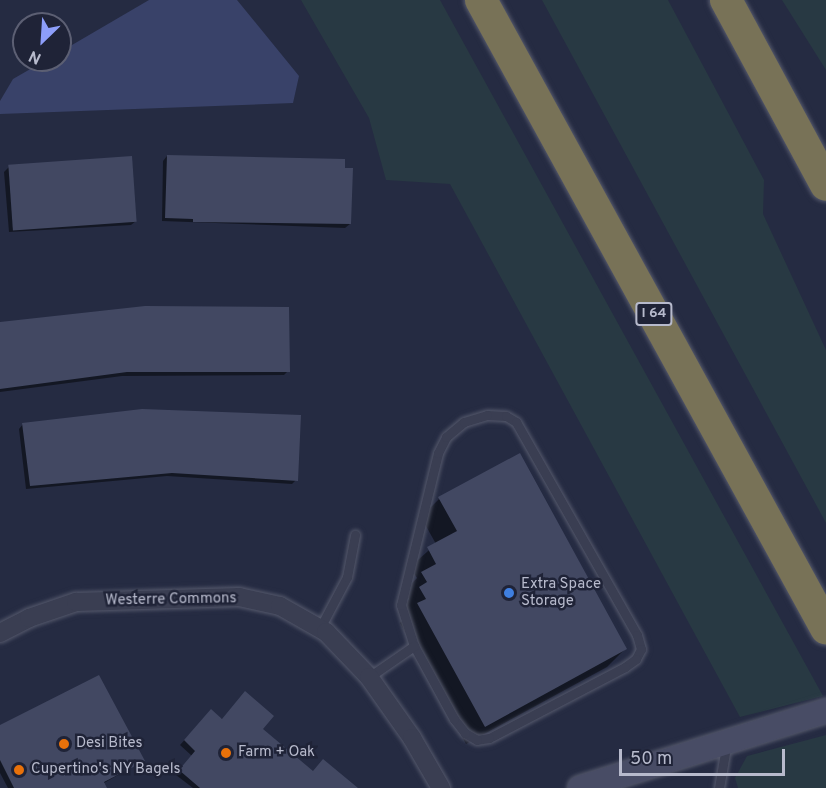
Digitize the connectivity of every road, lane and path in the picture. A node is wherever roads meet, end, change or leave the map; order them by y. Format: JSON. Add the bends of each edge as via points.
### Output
{"nodes":[{"id":1,"x":482,"y":0,"type":"edge"},
{"id":2,"x":726,"y":0,"type":"edge"},
{"id":3,"x":826,"y":185,"type":"edge"},
{"id":4,"x":355,"y":535,"type":"dead end"},
{"id":5,"x":320,"y":628,"type":"junction"},
{"id":6,"x":826,"y":628,"type":"edge"},
{"id":7,"x":0,"y":633,"type":"edge"},
{"id":8,"x":414,"y":646,"type":"junction"},
{"id":9,"x":369,"y":677,"type":"junction"},
{"id":10,"x":826,"y":711,"type":"edge"},
{"id":11,"x":728,"y":742,"type":"junction"},
{"id":12,"x":441,"y":788,"type":"edge"},
{"id":13,"x":580,"y":788,"type":"edge"},
{"id":14,"x":719,"y":788,"type":"edge"}],
"edges":[{"from":1,"to":6,"type":"highway","number":"I 64"},
{"from":2,"to":3,"type":"highway"},
{"from":4,"to":5,"type":"lane","via":[[346,577]]},
{"from":5,"to":7,"type":"street","name":"Westerre Commons","via":[[280,606],[239,597],[76,602]]},
{"from":5,"to":9,"type":"street","name":"Westerre Commons"},
{"from":8,"to":8,"type":"lane","via":[[454,719],[477,740],[489,738],[636,659],[641,649],[637,634],[516,422],[506,416],[487,415],[464,422],[446,437],[438,453],[401,605]]},
{"from":8,"to":9,"type":"lane"},
{"from":9,"to":12,"type":"street","name":"Westerre Commons"},
{"from":10,"to":11,"type":"main road"},
{"from":11,"to":13,"type":"main road"},
{"from":11,"to":14,"type":"lane"}]}
